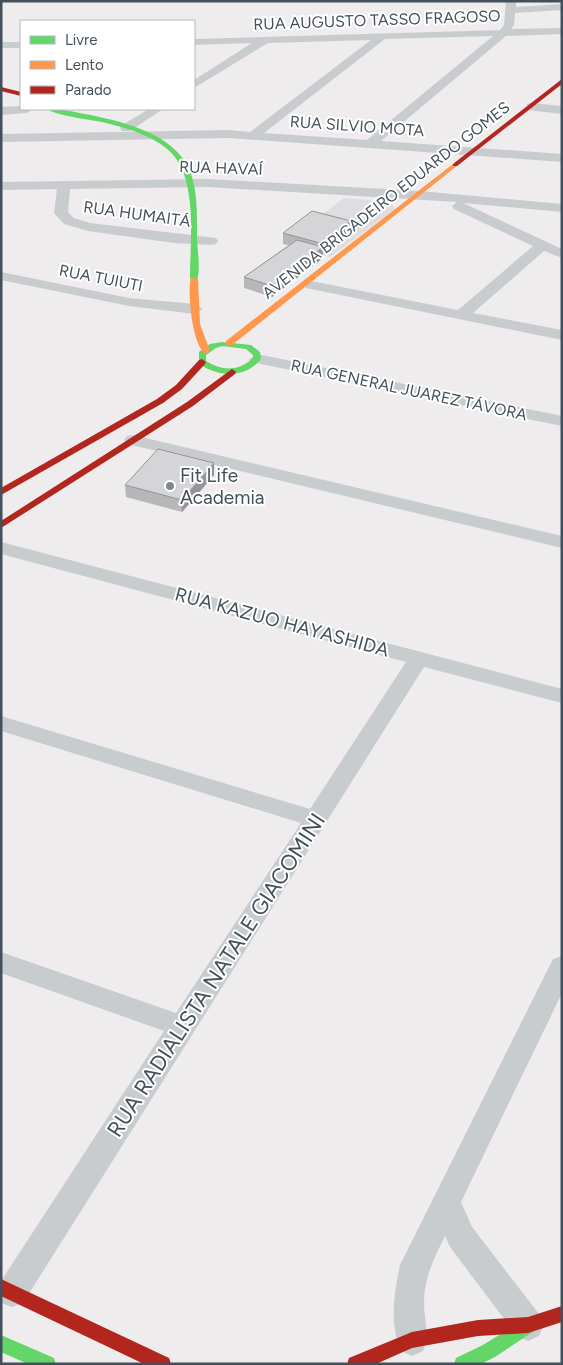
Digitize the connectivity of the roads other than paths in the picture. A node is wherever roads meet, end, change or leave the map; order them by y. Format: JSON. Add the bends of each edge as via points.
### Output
{"nodes":[{"id":1,"x":558,"y":1,"type":"edge"},
{"id":2,"x":544,"y":2,"type":"edge"},
{"id":3,"x":512,"y":5,"type":"edge"},
{"id":4,"x":562,"y":7,"type":"edge"},
{"id":5,"x":562,"y":31,"type":"edge"},
{"id":6,"x":503,"y":33,"type":"junction"},
{"id":7,"x":382,"y":37,"type":"junction"},
{"id":8,"x":264,"y":40,"type":"junction"},
{"id":9,"x":195,"y":42,"type":"edge"},
{"id":10,"x":1,"y":45,"type":"edge"},
{"id":11,"x":20,"y":45,"type":"edge"},
{"id":12,"x":562,"y":82,"type":"edge"},
{"id":13,"x":195,"y":84,"type":"edge"},
{"id":14,"x":1,"y":89,"type":"edge"},
{"id":15,"x":20,"y":94,"type":"edge"},
{"id":16,"x":562,"y":95,"type":"edge"},
{"id":17,"x":1,"y":98,"type":"edge"},
{"id":18,"x":20,"y":102,"type":"edge"},
{"id":19,"x":531,"y":107,"type":"junction"},
{"id":20,"x":546,"y":109,"type":"junction"},
{"id":21,"x":20,"y":110,"type":"edge"},
{"id":22,"x":55,"y":110,"type":"edge"},
{"id":23,"x":85,"y":110,"type":"edge"},
{"id":24,"x":155,"y":110,"type":"edge"},
{"id":25,"x":562,"y":110,"type":"edge"},
{"id":26,"x":1,"y":111,"type":"edge"},
{"id":27,"x":532,"y":121,"type":"dead end"},
{"id":28,"x":131,"y":125,"type":"junction"},
{"id":29,"x":172,"y":134,"type":"junction"},
{"id":30,"x":254,"y":135,"type":"junction"},
{"id":31,"x":150,"y":136,"type":"junction"},
{"id":32,"x":1,"y":138,"type":"edge"},
{"id":33,"x":509,"y":140,"type":"dead end"},
{"id":34,"x":371,"y":143,"type":"junction"},
{"id":35,"x":187,"y":146,"type":"dead end"},
{"id":36,"x":476,"y":151,"type":"junction"},
{"id":37,"x":494,"y":152,"type":"junction"},
{"id":38,"x":562,"y":158,"type":"edge"},
{"id":39,"x":480,"y":164,"type":"dead end"},
{"id":40,"x":190,"y":183,"type":"junction"},
{"id":41,"x":64,"y":185,"type":"junction"},
{"id":42,"x":1,"y":186,"type":"edge"},
{"id":43,"x":452,"y":186,"type":"dead end"},
{"id":44,"x":420,"y":195,"type":"junction"},
{"id":45,"x":438,"y":197,"type":"junction"},
{"id":46,"x":492,"y":203,"type":"junction"},
{"id":47,"x":562,"y":208,"type":"edge"},
{"id":48,"x":423,"y":209,"type":"dead end"},
{"id":49,"x":481,"y":215,"type":"junction"},
{"id":50,"x":193,"y":240,"type":"junction"},
{"id":51,"x":211,"y":241,"type":"dead end"},
{"id":52,"x":542,"y":246,"type":"junction"},
{"id":53,"x":562,"y":254,"type":"edge"},
{"id":54,"x":1,"y":276,"type":"edge"},
{"id":55,"x":338,"y":276,"type":"dead end"},
{"id":56,"x":314,"y":289,"type":"junction"},
{"id":57,"x":195,"y":309,"type":"junction"},
{"id":58,"x":460,"y":316,"type":"junction"},
{"id":59,"x":217,"y":331,"type":"dead end"},
{"id":60,"x":562,"y":335,"type":"edge"},
{"id":61,"x":226,"y":344,"type":"junction"},
{"id":62,"x":253,"y":349,"type":"junction"},
{"id":63,"x":206,"y":351,"type":"junction"},
{"id":64,"x":202,"y":362,"type":"junction"},
{"id":65,"x":232,"y":372,"type":"junction"},
{"id":66,"x":562,"y":421,"type":"edge"},
{"id":67,"x":132,"y":440,"type":"junction"},
{"id":68,"x":1,"y":492,"type":"edge"},
{"id":69,"x":1,"y":525,"type":"edge"},
{"id":70,"x":562,"y":542,"type":"edge"},
{"id":71,"x":1,"y":548,"type":"edge"},
{"id":72,"x":419,"y":658,"type":"junction"},
{"id":73,"x":562,"y":696,"type":"edge"},
{"id":74,"x":1,"y":723,"type":"edge"},
{"id":75,"x":316,"y":819,"type":"junction"},
{"id":76,"x":1,"y":962,"type":"edge"},
{"id":77,"x":562,"y":966,"type":"edge"},
{"id":78,"x":184,"y":1027,"type":"junction"},
{"id":79,"x":446,"y":1202,"type":"junction"},
{"id":80,"x":7,"y":1289,"type":"edge"},
{"id":81,"x":562,"y":1314,"type":"edge"},
{"id":82,"x":528,"y":1325,"type":"junction"},
{"id":83,"x":412,"y":1340,"type":"junction"},
{"id":84,"x":1,"y":1343,"type":"edge"},
{"id":85,"x":48,"y":1364,"type":"edge"},
{"id":86,"x":163,"y":1364,"type":"edge"},
{"id":87,"x":355,"y":1364,"type":"edge"},
{"id":88,"x":462,"y":1364,"type":"edge"}],
"edges":[{"from":1,"to":2,"type":"street"},
{"from":2,"to":3,"type":"street"},
{"from":3,"to":4,"type":"street"},
{"from":3,"to":6,"type":"street","via":[[509,25]]},
{"from":5,"to":6,"type":"street","name":"RUA AUGUSTO TASSO FRAGOSO"},
{"from":6,"to":7,"type":"street","name":"RUA AUGUSTO TASSO FRAGOSO"},
{"from":6,"to":34,"type":"street"},
{"from":7,"to":8,"type":"street","name":"RUA AUGUSTO TASSO FRAGOSO"},
{"from":7,"to":30,"type":"street"},
{"from":8,"to":9,"type":"street","name":"RUA AUGUSTO TASSO FRAGOSO"},
{"from":8,"to":13,"type":"street"},
{"from":10,"to":11,"type":"street"},
{"from":12,"to":19,"type":"main road","name":"AVENIDA BRIGADEIRO EDUARDO GOMES"},
{"from":14,"to":15,"type":"main road"},
{"from":16,"to":20,"type":"main road","name":"AVENIDA BRIGADEIRO EDUARDO GOMES"},
{"from":17,"to":18,"type":"main road"},
{"from":19,"to":20,"type":"street"},
{"from":19,"to":36,"type":"main road","name":"AVENIDA BRIGADEIRO EDUARDO GOMES"},
{"from":20,"to":25,"type":"street"},
{"from":20,"to":27,"type":"main road","name":"AVENIDA BRIGADEIRO EDUARDO GOMES"},
{"from":21,"to":26,"type":"street"},
{"from":22,"to":28,"type":"main road"},
{"from":23,"to":28,"type":"main road"},
{"from":24,"to":28,"type":"street"},
{"from":28,"to":29,"type":"main road"},
{"from":28,"to":31,"type":"main road"},
{"from":29,"to":30,"type":"street","name":"RUA SILVIO MOTA"},
{"from":29,"to":31,"type":"street","name":"RUA SILVIO MOTA"},
{"from":29,"to":35,"type":"main road"},
{"from":30,"to":34,"type":"street","name":"RUA SILVIO MOTA"},
{"from":31,"to":32,"type":"street","name":"RUA SILVIO MOTA"},
{"from":31,"to":40,"type":"main road","via":[[176,153],[185,166]]},
{"from":33,"to":37,"type":"main road","name":"AVENIDA BRIGADEIRO EDUARDO GOMES"},
{"from":34,"to":36,"type":"street","name":"RUA SILVIO MOTA"},
{"from":36,"to":37,"type":"street","name":"RUA SILVIO MOTA"},
{"from":36,"to":44,"type":"main road","name":"AVENIDA BRIGADEIRO EDUARDO GOMES"},
{"from":37,"to":38,"type":"street","name":"RUA SILVIO MOTA"},
{"from":37,"to":39,"type":"main road","name":"AVENIDA BRIGADEIRO EDUARDO GOMES"},
{"from":40,"to":41,"type":"street","name":"RUA HAVAÍ"},
{"from":40,"to":44,"type":"street","name":"RUA HAVAÍ"},
{"from":40,"to":50,"type":"main road"},
{"from":41,"to":42,"type":"street","name":"RUA HAVAÍ"},
{"from":41,"to":50,"type":"street","name":"RUA HUMAITÁ","via":[[61,213],[69,221],[88,227]]},
{"from":43,"to":45,"type":"main road","name":"AVENIDA BRIGADEIRO EDUARDO GOMES"},
{"from":44,"to":45,"type":"street","name":"RUA HAVAÍ"},
{"from":44,"to":56,"type":"main road","name":"AVENIDA BRIGADEIRO EDUARDO GOMES"},
{"from":45,"to":46,"type":"street","name":"RUA HAVAÍ"},
{"from":45,"to":48,"type":"main road","name":"AVENIDA BRIGADEIRO EDUARDO GOMES"},
{"from":45,"to":49,"type":"street"},
{"from":46,"to":47,"type":"street","name":"RUA HAVAÍ"},
{"from":46,"to":49,"type":"street","via":[[484,208]]},
{"from":49,"to":52,"type":"street"},
{"from":50,"to":51,"type":"street","name":"RUA HUMAITÁ"},
{"from":50,"to":57,"type":"main road"},
{"from":52,"to":53,"type":"street"},
{"from":52,"to":58,"type":"street"},
{"from":54,"to":57,"type":"street","name":"RUA TUIUTI","via":[[129,302]]},
{"from":55,"to":56,"type":"main road","name":"AVENIDA BRIGADEIRO EDUARDO GOMES"},
{"from":56,"to":58,"type":"street"},
{"from":56,"to":61,"type":"main road","name":"AVENIDA BRIGADEIRO EDUARDO GOMES"},
{"from":57,"to":63,"type":"main road","via":[[196,324]]},
{"from":58,"to":60,"type":"street"},
{"from":59,"to":61,"type":"main road"},
{"from":61,"to":62,"type":"main road"},
{"from":61,"to":63,"type":"main road","name":"AVENIDA BRIGADEIRO EDUARDO GOMES"},
{"from":62,"to":65,"type":"main road","via":[[249,367]]},
{"from":62,"to":66,"type":"street","name":"RUA GENERAL JUAREZ TÁVORA"},
{"from":63,"to":64,"type":"main road","via":[[202,354]]},
{"from":64,"to":65,"type":"main road","via":[[213,370]]},
{"from":64,"to":68,"type":"main road","via":[[160,401]]},
{"from":65,"to":67,"type":"main road","via":[[190,404]]},
{"from":67,"to":69,"type":"main road"},
{"from":67,"to":70,"type":"street"},
{"from":71,"to":72,"type":"street","name":"RUA KAZUO HAYASHIDA"},
{"from":72,"to":73,"type":"street","name":"RUA KAZUO HAYASHIDA"},
{"from":72,"to":75,"type":"street","name":"RUA RADIALISTA NATALE GIACOMINI"},
{"from":74,"to":75,"type":"street"},
{"from":75,"to":78,"type":"street","name":"RUA RADIALISTA NATALE GIACOMINI"},
{"from":76,"to":78,"type":"street"},
{"from":77,"to":79,"type":"street"},
{"from":78,"to":80,"type":"street","name":"RUA RADIALISTA NATALE GIACOMINI"},
{"from":79,"to":82,"type":"street","via":[[461,1237]]},
{"from":79,"to":83,"type":"street","via":[[415,1265],[408,1301]]},
{"from":80,"to":86,"type":"main road"},
{"from":81,"to":82,"type":"main road"},
{"from":82,"to":83,"type":"main road","via":[[478,1328]]},
{"from":82,"to":88,"type":"main road","via":[[489,1352]]},
{"from":83,"to":87,"type":"main road"},
{"from":84,"to":85,"type":"main road"}]}
